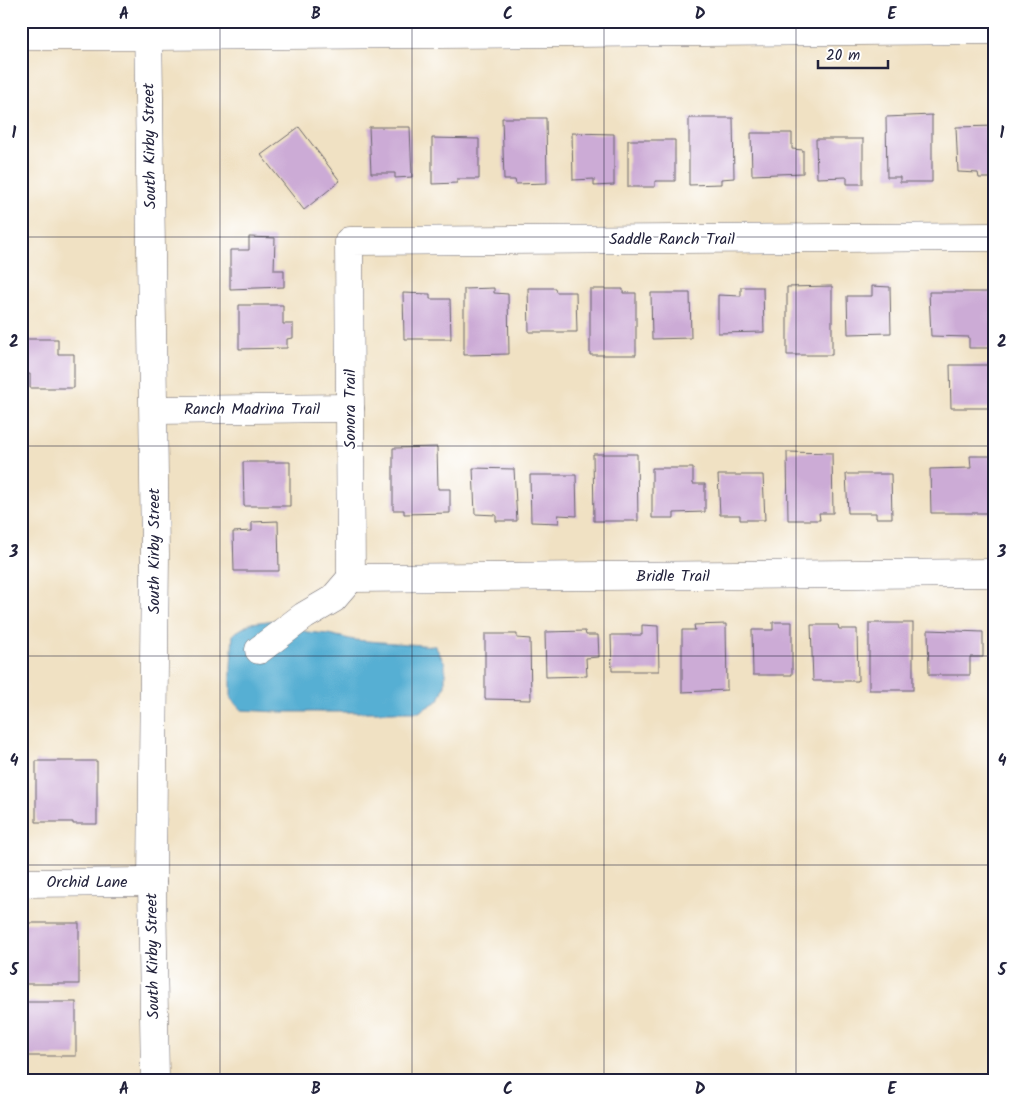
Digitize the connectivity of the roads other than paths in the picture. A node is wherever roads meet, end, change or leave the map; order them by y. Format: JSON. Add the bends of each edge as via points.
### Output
{"nodes":[{"id":1,"x":148,"y":29,"type":"edge"},
{"id":2,"x":995,"y":30,"type":"edge"},
{"id":3,"x":21,"y":36,"type":"edge"},
{"id":4,"x":995,"y":237,"type":"edge"},
{"id":5,"x":348,"y":241,"type":"joint"},
{"id":6,"x":350,"y":408,"type":"junction"},
{"id":7,"x":154,"y":410,"type":"junction"},
{"id":8,"x":995,"y":573,"type":"edge"},
{"id":9,"x":351,"y":578,"type":"junction"},
{"id":10,"x":259,"y":650,"type":"dead end"},
{"id":11,"x":152,"y":882,"type":"junction"},
{"id":12,"x":21,"y":883,"type":"edge"},
{"id":13,"x":155,"y":1081,"type":"edge"}],
"edges":[{"from":1,"to":2,"type":"street"},
{"from":1,"to":3,"type":"street"},
{"from":1,"to":7,"type":"street","name":"South Kirby Street"},
{"from":4,"to":5,"type":"street","name":"Saddle Ranch Trail"},
{"from":5,"to":6,"type":"street","name":"Sonora Trail"},
{"from":6,"to":7,"type":"street","name":"Ranch Madrina Trail"},
{"from":6,"to":9,"type":"street","name":"Sonora Trail"},
{"from":7,"to":11,"type":"street","name":"South Kirby Street"},
{"from":8,"to":9,"type":"street","name":"Bridle Trail"},
{"from":9,"to":10,"type":"street","via":[[333,599]]},
{"from":11,"to":12,"type":"street","name":"Orchid Lane"},
{"from":11,"to":13,"type":"street","name":"South Kirby Street"}]}
